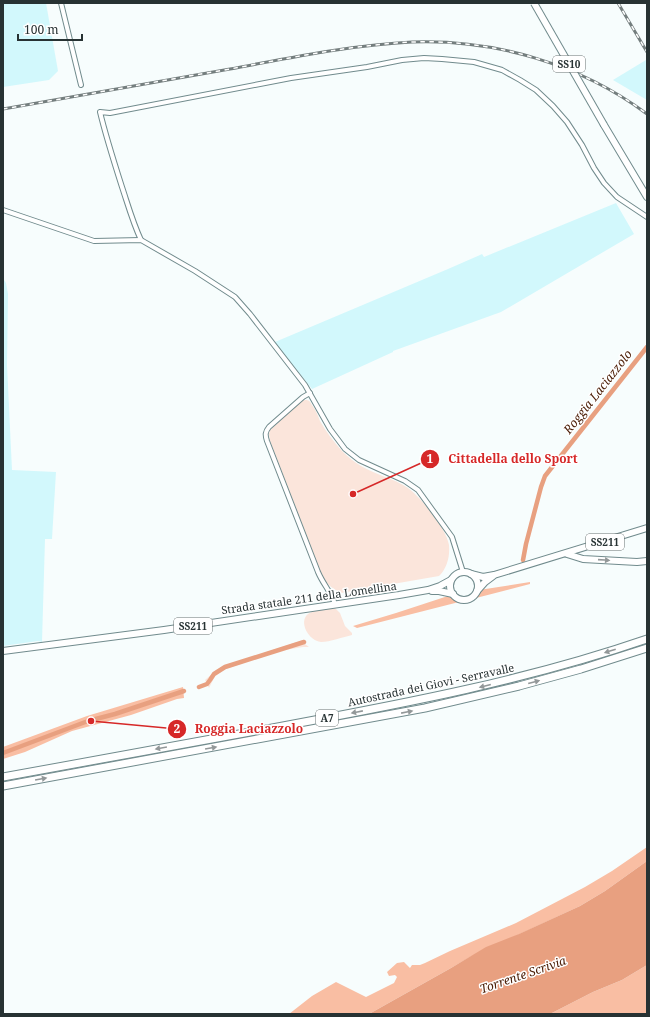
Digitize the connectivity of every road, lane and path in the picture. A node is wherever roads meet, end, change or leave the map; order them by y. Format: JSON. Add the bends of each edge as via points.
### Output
{"nodes":[{"id":1,"x":61,"y":3,"type":"edge"},
{"id":2,"x":534,"y":3,"type":"edge"},
{"id":3,"x":81,"y":85,"type":"dead end"},
{"id":4,"x":647,"y":197,"type":"edge"},
{"id":5,"x":3,"y":210,"type":"edge"},
{"id":6,"x":647,"y":217,"type":"edge"},
{"id":7,"x":141,"y":240,"type":"junction"},
{"id":8,"x":310,"y":393,"type":"junction"},
{"id":9,"x":646,"y":529,"type":"edge"},
{"id":10,"x":565,"y":554,"type":"junction"},
{"id":11,"x":647,"y":561,"type":"edge"},
{"id":12,"x":463,"y":572,"type":"junction"},
{"id":13,"x":471,"y":574,"type":"junction"},
{"id":14,"x":494,"y":575,"type":"junction"},
{"id":15,"x":451,"y":580,"type":"junction"},
{"id":16,"x":428,"y":590,"type":"junction"},
{"id":17,"x":477,"y":591,"type":"junction"},
{"id":18,"x":453,"y":594,"type":"junction"},
{"id":19,"x":335,"y":604,"type":"junction"},
{"id":20,"x":647,"y":639,"type":"edge"},
{"id":21,"x":647,"y":648,"type":"edge"},
{"id":22,"x":3,"y":651,"type":"edge"},
{"id":23,"x":3,"y":777,"type":"edge"},
{"id":24,"x":3,"y":786,"type":"edge"}],
"edges":[{"from":1,"to":3,"type":"street"},
{"from":2,"to":4,"type":"main road","number":"SS10","bridge":true},
{"from":5,"to":7,"type":"street","via":[[94,241]]},
{"from":6,"to":7,"type":"street","via":[[617,197],[594,168],[567,122],[536,90],[502,70],[474,62],[424,58],[291,78],[100,112],[127,203]]},
{"from":7,"to":8,"type":"street","via":[[235,297]]},
{"from":8,"to":12,"type":"street","via":[[336,438],[352,455],[418,490],[452,537]]},
{"from":8,"to":19,"type":"street","via":[[269,427],[266,436],[318,572]]},
{"from":9,"to":10,"type":"main road","name":"Strada statale 211 della Lomellina","number":"SS211"},
{"from":10,"to":11,"type":"main road","one_way":true,"via":[[583,558]]},
{"from":10,"to":14,"type":"main road","name":"Strada statale 211 della Lomellina","number":"SS211"},
{"from":12,"to":13,"type":"main road","name":"Strada statale 211 della Lomellina","number":"SS211"},
{"from":12,"to":15,"type":"main road","name":"Strada statale 211 della Lomellina","number":"SS211","via":[[457,573]]},
{"from":13,"to":14,"type":"main road","name":"Strada statale 211 della Lomellina","number":"SS211","via":[[483,577]]},
{"from":13,"to":17,"type":"main road","via":[[477,580]]},
{"from":14,"to":17,"type":"main road","name":"Strada statale 211 della Lomellina","number":"SS211"},
{"from":15,"to":16,"type":"main road","name":"Strada statale 211 della Lomellina","number":"SS211"},
{"from":15,"to":18,"type":"main road"},
{"from":16,"to":18,"type":"main road","name":"Strada statale 211 della Lomellina","number":"SS211"},
{"from":16,"to":19,"type":"main road","name":"Strada statale 211 della Lomellina","number":"SS211"},
{"from":17,"to":18,"type":"main road","name":"Strada statale 211 della Lomellina","number":"SS211","via":[[466,600]]},
{"from":19,"to":22,"type":"main road","name":"Strada statale 211 della Lomellina","number":"SS211"},
{"from":20,"to":23,"type":"highway","name":"Autostrada dei Giovi - Serravalle","number":"A7","one_way":true,"via":[[506,680],[418,701]]},
{"from":24,"to":21,"type":"highway","name":"Autostrada dei Giovi - Serravalle","number":"A7","one_way":true,"via":[[440,705],[548,678]]}]}
